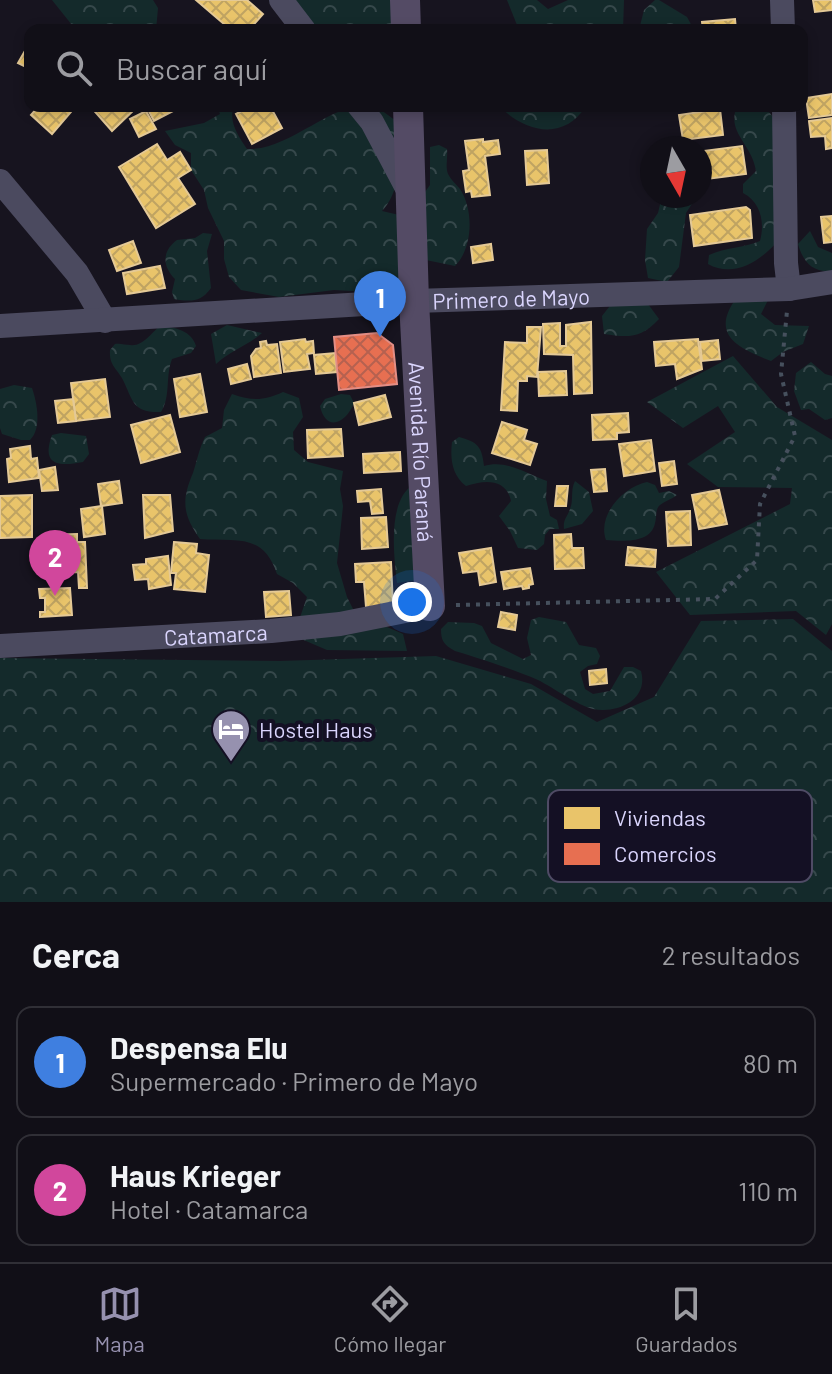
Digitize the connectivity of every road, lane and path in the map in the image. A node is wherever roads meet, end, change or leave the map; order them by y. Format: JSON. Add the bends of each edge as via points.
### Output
{"nodes":[{"id":1,"x":281,"y":0,"type":"edge"},
{"id":2,"x":405,"y":0,"type":"edge"},
{"id":3,"x":782,"y":0,"type":"edge"},
{"id":4,"x":299,"y":24,"type":"edge"},
{"id":5,"x":406,"y":24,"type":"edge"},
{"id":6,"x":783,"y":24,"type":"edge"},
{"id":7,"x":364,"y":112,"type":"edge"},
{"id":8,"x":408,"y":112,"type":"edge"},
{"id":9,"x":784,"y":112,"type":"edge"},
{"id":10,"x":0,"y":181,"type":"edge"},
{"id":11,"x":411,"y":195,"type":"junction"},
{"id":12,"x":832,"y":282,"type":"edge"},
{"id":13,"x":789,"y":289,"type":"junction"},
{"id":14,"x":414,"y":301,"type":"junction"},
{"id":15,"x":105,"y":321,"type":"junction"},
{"id":16,"x":0,"y":326,"type":"edge"},
{"id":17,"x":430,"y":606,"type":"junction"},
{"id":18,"x":0,"y":646,"type":"edge"}],
"edges":[{"from":1,"to":4,"type":"street"},
{"from":2,"to":5,"type":"main road"},
{"from":3,"to":6,"type":"street"},
{"from":7,"to":11,"type":"street"},
{"from":8,"to":11,"type":"main road","name":"Avenida Río Paraná"},
{"from":9,"to":13,"type":"street"},
{"from":10,"to":15,"type":"street","via":[[77,273]]},
{"from":11,"to":14,"type":"main road","name":"Avenida Río Paraná"},
{"from":12,"to":13,"type":"street","name":"Primero de Mayo"},
{"from":13,"to":14,"type":"street","name":"Primero de Mayo"},
{"from":13,"to":17,"type":"path","via":[[781,374],[795,436],[760,504],[757,560],[715,599]]},
{"from":14,"to":15,"type":"street","name":"Primero de Mayo"},
{"from":14,"to":17,"type":"main road","name":"Avenida Río Paraná"},
{"from":15,"to":16,"type":"street","name":"Primero de Mayo"},
{"from":17,"to":18,"type":"street","name":"Catamarca","via":[[271,631]]}]}
